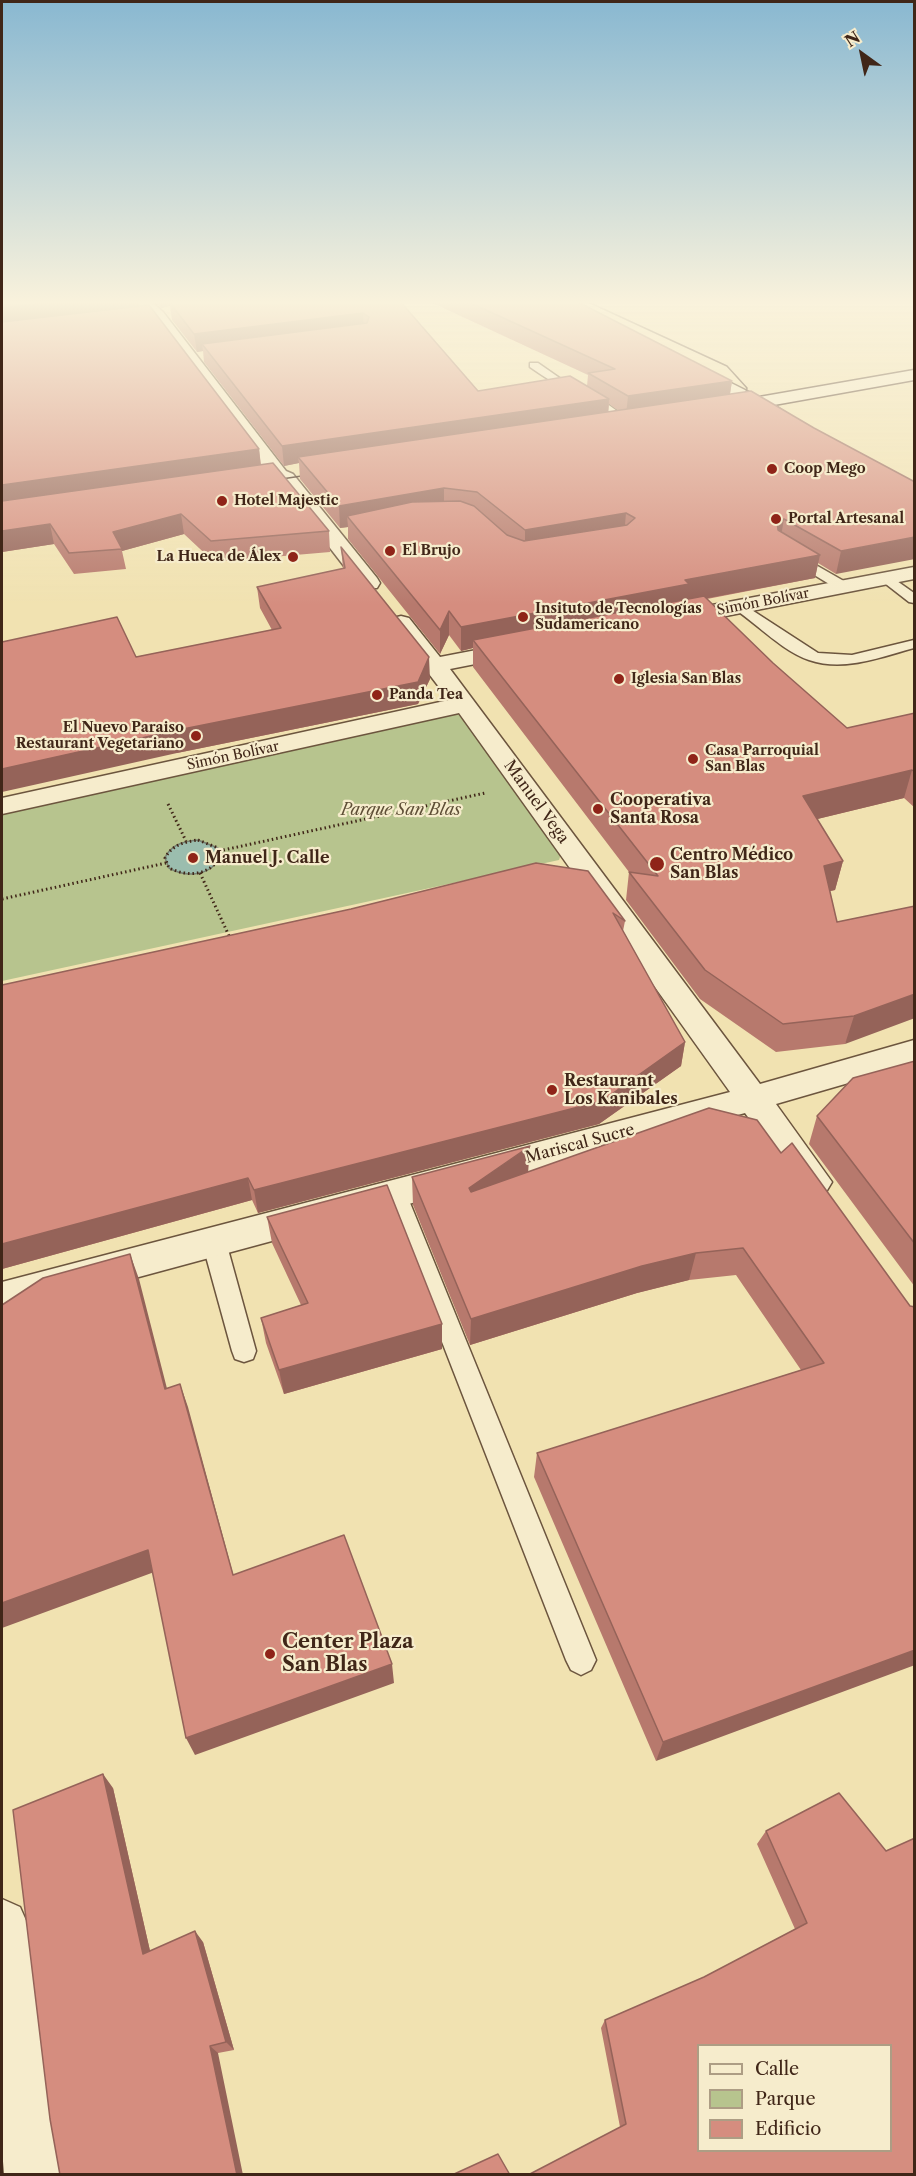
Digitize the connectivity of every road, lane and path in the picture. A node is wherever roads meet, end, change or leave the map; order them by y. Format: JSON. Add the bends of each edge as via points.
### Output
{"nodes":[{"id":1,"x":227,"y":402,"type":"edge"},
{"id":2,"x":595,"y":402,"type":"edge"},
{"id":3,"x":753,"y":402,"type":"edge"},
{"id":4,"x":764,"y":402,"type":"edge"},
{"id":5,"x":756,"y":403,"type":"junction"},
{"id":6,"x":725,"y":409,"type":"edge"},
{"id":7,"x":650,"y":421,"type":"edge"},
{"id":8,"x":629,"y":424,"type":"junction"},
{"id":9,"x":795,"y":424,"type":"edge"},
{"id":10,"x":605,"y":427,"type":"edge"},
{"id":11,"x":302,"y":472,"type":"edge"},
{"id":12,"x":279,"y":475,"type":"junction"},
{"id":13,"x":256,"y":478,"type":"edge"},
{"id":14,"x":780,"y":548,"type":"edge"},
{"id":15,"x":915,"y":573,"type":"edge"},
{"id":16,"x":887,"y":578,"type":"junction"},
{"id":17,"x":844,"y":587,"type":"junction"},
{"id":18,"x":915,"y":599,"type":"edge"},
{"id":19,"x":741,"y":606,"type":"junction"},
{"id":20,"x":650,"y":624,"type":"edge"},
{"id":21,"x":915,"y":644,"type":"edge"},
{"id":22,"x":536,"y":646,"type":"edge"},
{"id":23,"x":434,"y":666,"type":"junction"},
{"id":24,"x":465,"y":704,"type":"junction"},
{"id":25,"x":154,"y":772,"type":"junction"},
{"id":26,"x":524,"y":785,"type":"junction"},
{"id":27,"x":2,"y":806,"type":"edge"},
{"id":28,"x":186,"y":842,"type":"junction"},
{"id":29,"x":219,"y":851,"type":"junction"},
{"id":30,"x":580,"y":862,"type":"junction"},
{"id":31,"x":166,"y":863,"type":"junction"},
{"id":32,"x":550,"y":869,"type":"edge"},
{"id":33,"x":200,"y":873,"type":"dead end"},
{"id":34,"x":2,"y":899,"type":"edge"},
{"id":35,"x":230,"y":938,"type":"edge"},
{"id":36,"x":915,"y":1052,"type":"edge"},
{"id":37,"x":753,"y":1098,"type":"junction"},
{"id":38,"x":395,"y":1193,"type":"junction"},
{"id":39,"x":834,"y":1209,"type":"edge"},
{"id":40,"x":214,"y":1242,"type":"junction"},
{"id":41,"x":2,"y":1298,"type":"edge"},
{"id":42,"x":244,"y":1351,"type":"dead end"},
{"id":43,"x":581,"y":1660,"type":"dead end"},
{"id":44,"x":2,"y":1925,"type":"edge"},
{"id":45,"x":33,"y":2175,"type":"edge"}],
"edges":[{"from":1,"to":12,"type":"street","name":"Manuel Vega"},
{"from":2,"to":8,"type":"lane"},
{"from":3,"to":5,"type":"street"},
{"from":4,"to":5,"type":"street"},
{"from":5,"to":6,"type":"street"},
{"from":5,"to":9,"type":"street"},
{"from":7,"to":8,"type":"street"},
{"from":8,"to":10,"type":"street"},
{"from":11,"to":12,"type":"street"},
{"from":12,"to":13,"type":"street"},
{"from":12,"to":23,"type":"street","name":"Manuel Vega","via":[[338,535]]},
{"from":14,"to":17,"type":"lane"},
{"from":15,"to":16,"type":"street","name":"Simón Bolívar"},
{"from":16,"to":17,"type":"street","name":"Simón Bolívar"},
{"from":16,"to":18,"type":"lane"},
{"from":17,"to":19,"type":"street","name":"Simón Bolívar"},
{"from":19,"to":20,"type":"street","name":"Simón Bolívar"},
{"from":19,"to":21,"type":"lane","via":[[812,656],[830,660],[855,659]]},
{"from":22,"to":23,"type":"street"},
{"from":23,"to":24,"type":"street","name":"Manuel Vega"},
{"from":24,"to":25,"type":"street","name":"Simón Bolívar"},
{"from":24,"to":26,"type":"street","name":"Manuel Vega"},
{"from":25,"to":27,"type":"street","name":"Simón Bolívar"},
{"from":25,"to":28,"type":"path"},
{"from":26,"to":29,"type":"path"},
{"from":26,"to":30,"type":"street","name":"Manuel Vega"},
{"from":28,"to":29,"type":"path","via":[[204,841]]},
{"from":28,"to":31,"type":"path","via":[[170,849]]},
{"from":29,"to":31,"type":"path","via":[[216,864],[201,873],[176,872]]},
{"from":30,"to":32,"type":"street"},
{"from":30,"to":37,"type":"street","name":"Manuel Vega"},
{"from":31,"to":34,"type":"path"},
{"from":33,"to":35,"type":"path"},
{"from":36,"to":37,"type":"street","name":"Mariscal Sucre"},
{"from":37,"to":38,"type":"street","name":"Mariscal Sucre"},
{"from":37,"to":39,"type":"street","name":"Manuel Vega"},
{"from":38,"to":40,"type":"street","name":"Mariscal Sucre"},
{"from":38,"to":43,"type":"lane"},
{"from":40,"to":41,"type":"street","name":"Mariscal Sucre"},
{"from":40,"to":42,"type":"lane"},
{"from":44,"to":45,"type":"street"}]}
